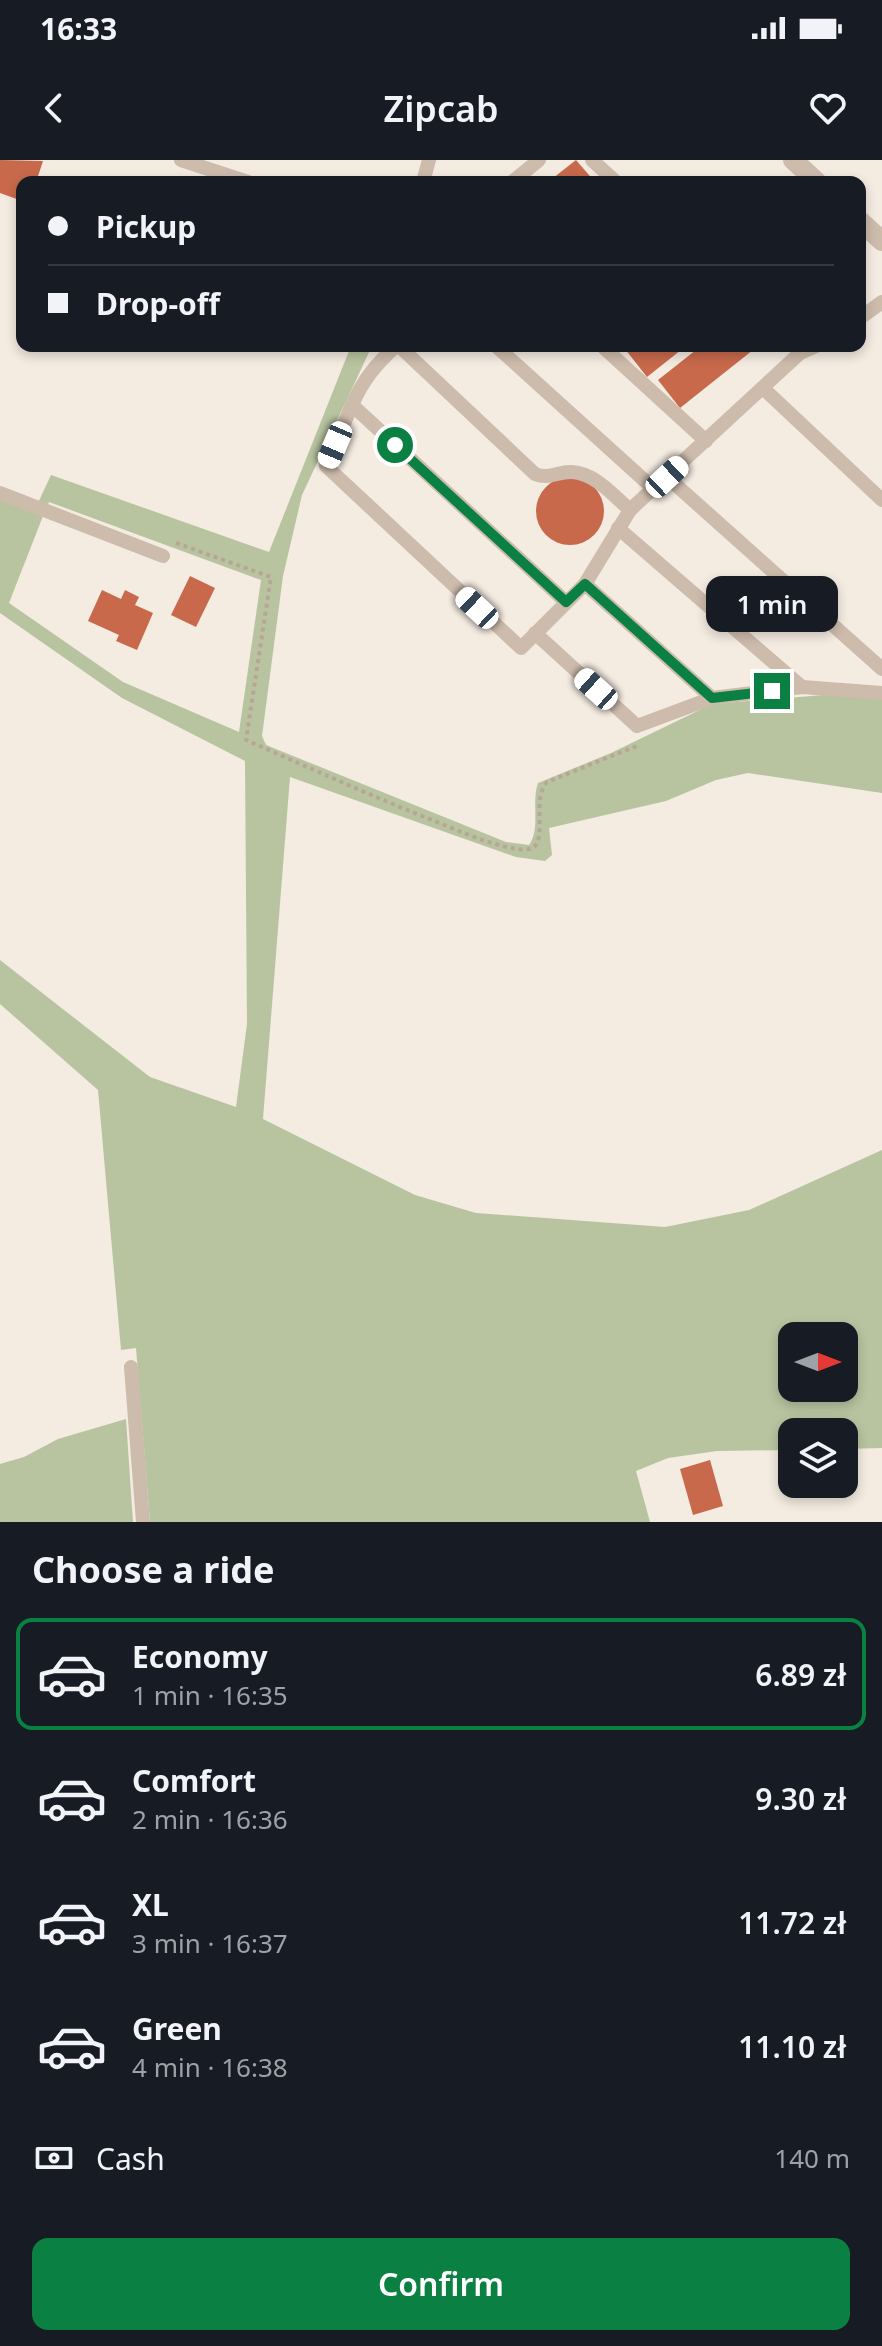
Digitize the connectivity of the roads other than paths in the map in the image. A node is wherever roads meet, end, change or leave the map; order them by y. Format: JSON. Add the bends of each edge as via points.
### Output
{"nodes":[{"id":1,"x":181,"y":160,"type":"edge"},
{"id":2,"x":539,"y":160,"type":"edge"},
{"id":3,"x":592,"y":160,"type":"edge"},
{"id":4,"x":793,"y":160,"type":"edge"},
{"id":5,"x":230,"y":176,"type":"edge"},
{"id":6,"x":519,"y":176,"type":"edge"},
{"id":7,"x":609,"y":176,"type":"edge"},
{"id":8,"x":810,"y":176,"type":"edge"},
{"id":9,"x":866,"y":226,"type":"edge"},
{"id":10,"x":882,"y":241,"type":"edge"},
{"id":11,"x":390,"y":352,"type":"edge"},
{"id":12,"x":403,"y":352,"type":"edge"},
{"id":13,"x":503,"y":352,"type":"edge"},
{"id":14,"x":609,"y":352,"type":"edge"},
{"id":15,"x":794,"y":352,"type":"edge"},
{"id":16,"x":763,"y":388,"type":"junction"},
{"id":17,"x":352,"y":405,"type":"junction"},
{"id":18,"x":706,"y":441,"type":"junction"},
{"id":19,"x":667,"y":477,"type":"junction"},
{"id":20,"x":654,"y":489,"type":"junction"},
{"id":21,"x":0,"y":493,"type":"edge"},
{"id":22,"x":882,"y":500,"type":"edge"},
{"id":23,"x":630,"y":510,"type":"junction"},
{"id":24,"x":618,"y":528,"type":"junction"},
{"id":25,"x":163,"y":556,"type":"dead end"},
{"id":26,"x":585,"y":584,"type":"junction"},
{"id":27,"x":566,"y":602,"type":"junction"},
{"id":28,"x":535,"y":633,"type":"junction"},
{"id":29,"x":882,"y":669,"type":"edge"},
{"id":30,"x":802,"y":687,"type":"junction"},
{"id":31,"x":882,"y":693,"type":"edge"},
{"id":32,"x":712,"y":698,"type":"junction"},
{"id":33,"x":131,"y":1367,"type":"dead end"},
{"id":34,"x":143,"y":1522,"type":"edge"}],
"edges":[{"from":1,"to":5,"type":"lane"},
{"from":2,"to":6,"type":"lane"},
{"from":3,"to":7,"type":"lane"},
{"from":4,"to":8,"type":"street"},
{"from":9,"to":10,"type":"street"},
{"from":11,"to":17,"type":"lane","via":[[361,383]]},
{"from":12,"to":23,"type":"lane","via":[[535,474],[588,476]]},
{"from":13,"to":20,"type":"lane"},
{"from":14,"to":18,"type":"lane"},
{"from":15,"to":16,"type":"lane"},
{"from":16,"to":18,"type":"lane"},
{"from":16,"to":22,"type":"lane"},
{"from":17,"to":27,"type":"lane"},
{"from":17,"to":28,"type":"lane","via":[[326,466],[521,648]]},
{"from":18,"to":19,"type":"lane"},
{"from":19,"to":20,"type":"lane"},
{"from":19,"to":29,"type":"lane"},
{"from":20,"to":23,"type":"lane"},
{"from":21,"to":25,"type":"lane"},
{"from":23,"to":24,"type":"lane"},
{"from":24,"to":26,"type":"lane"},
{"from":24,"to":30,"type":"lane"},
{"from":26,"to":27,"type":"lane"},
{"from":26,"to":32,"type":"lane"},
{"from":27,"to":28,"type":"lane"},
{"from":28,"to":32,"type":"lane","via":[[637,726]]},
{"from":30,"to":31,"type":"lane"},
{"from":30,"to":32,"type":"lane"},
{"from":33,"to":34,"type":"lane"}]}
